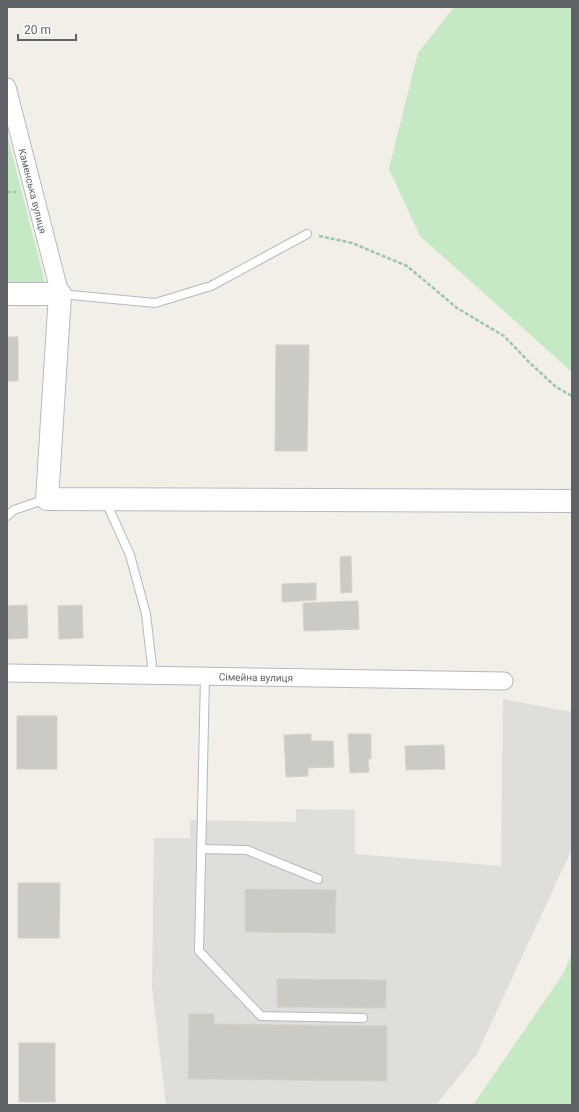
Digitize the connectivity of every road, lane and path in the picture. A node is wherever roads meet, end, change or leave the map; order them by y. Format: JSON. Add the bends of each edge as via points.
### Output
{"nodes":[{"id":1,"x":7,"y":87,"type":"edge"},
{"id":2,"x":307,"y":234,"type":"joint"},
{"id":3,"x":7,"y":294,"type":"edge"},
{"id":4,"x":60,"y":294,"type":"junction"},
{"id":5,"x":572,"y":396,"type":"edge"},
{"id":6,"x":47,"y":499,"type":"junction"},
{"id":7,"x":104,"y":499,"type":"junction"},
{"id":8,"x":572,"y":501,"type":"edge"},
{"id":9,"x":7,"y":516,"type":"edge"},
{"id":10,"x":7,"y":673,"type":"edge"},
{"id":11,"x":153,"y":675,"type":"junction"},
{"id":12,"x":205,"y":676,"type":"junction"},
{"id":13,"x":504,"y":681,"type":"dead end"},
{"id":14,"x":201,"y":849,"type":"junction"},
{"id":15,"x":318,"y":879,"type":"dead end"},
{"id":16,"x":363,"y":1018,"type":"dead end"}],
"edges":[{"from":1,"to":4,"type":"street","name":"Каменська вулиця"},
{"from":2,"to":4,"type":"lane","via":[[211,286],[155,303]]},
{"from":2,"to":5,"type":"path","via":[[352,243],[407,266],[457,308],[504,336],[556,387]]},
{"from":3,"to":4,"type":"street"},
{"from":4,"to":6,"type":"street","name":"Каменська вулиця"},
{"from":6,"to":7,"type":"street"},
{"from":6,"to":9,"type":"lane","via":[[14,510]]},
{"from":7,"to":8,"type":"street"},
{"from":7,"to":11,"type":"lane","via":[[130,555],[146,614]]},
{"from":10,"to":11,"type":"street","name":"Сімейна вулиця"},
{"from":11,"to":12,"type":"street","name":"Сімейна вулиця"},
{"from":12,"to":13,"type":"street","name":"Сімейна вулиця"},
{"from":12,"to":14,"type":"lane"},
{"from":14,"to":15,"type":"lane","via":[[247,850]]},
{"from":14,"to":16,"type":"lane","via":[[199,951],[261,1016]]}]}
